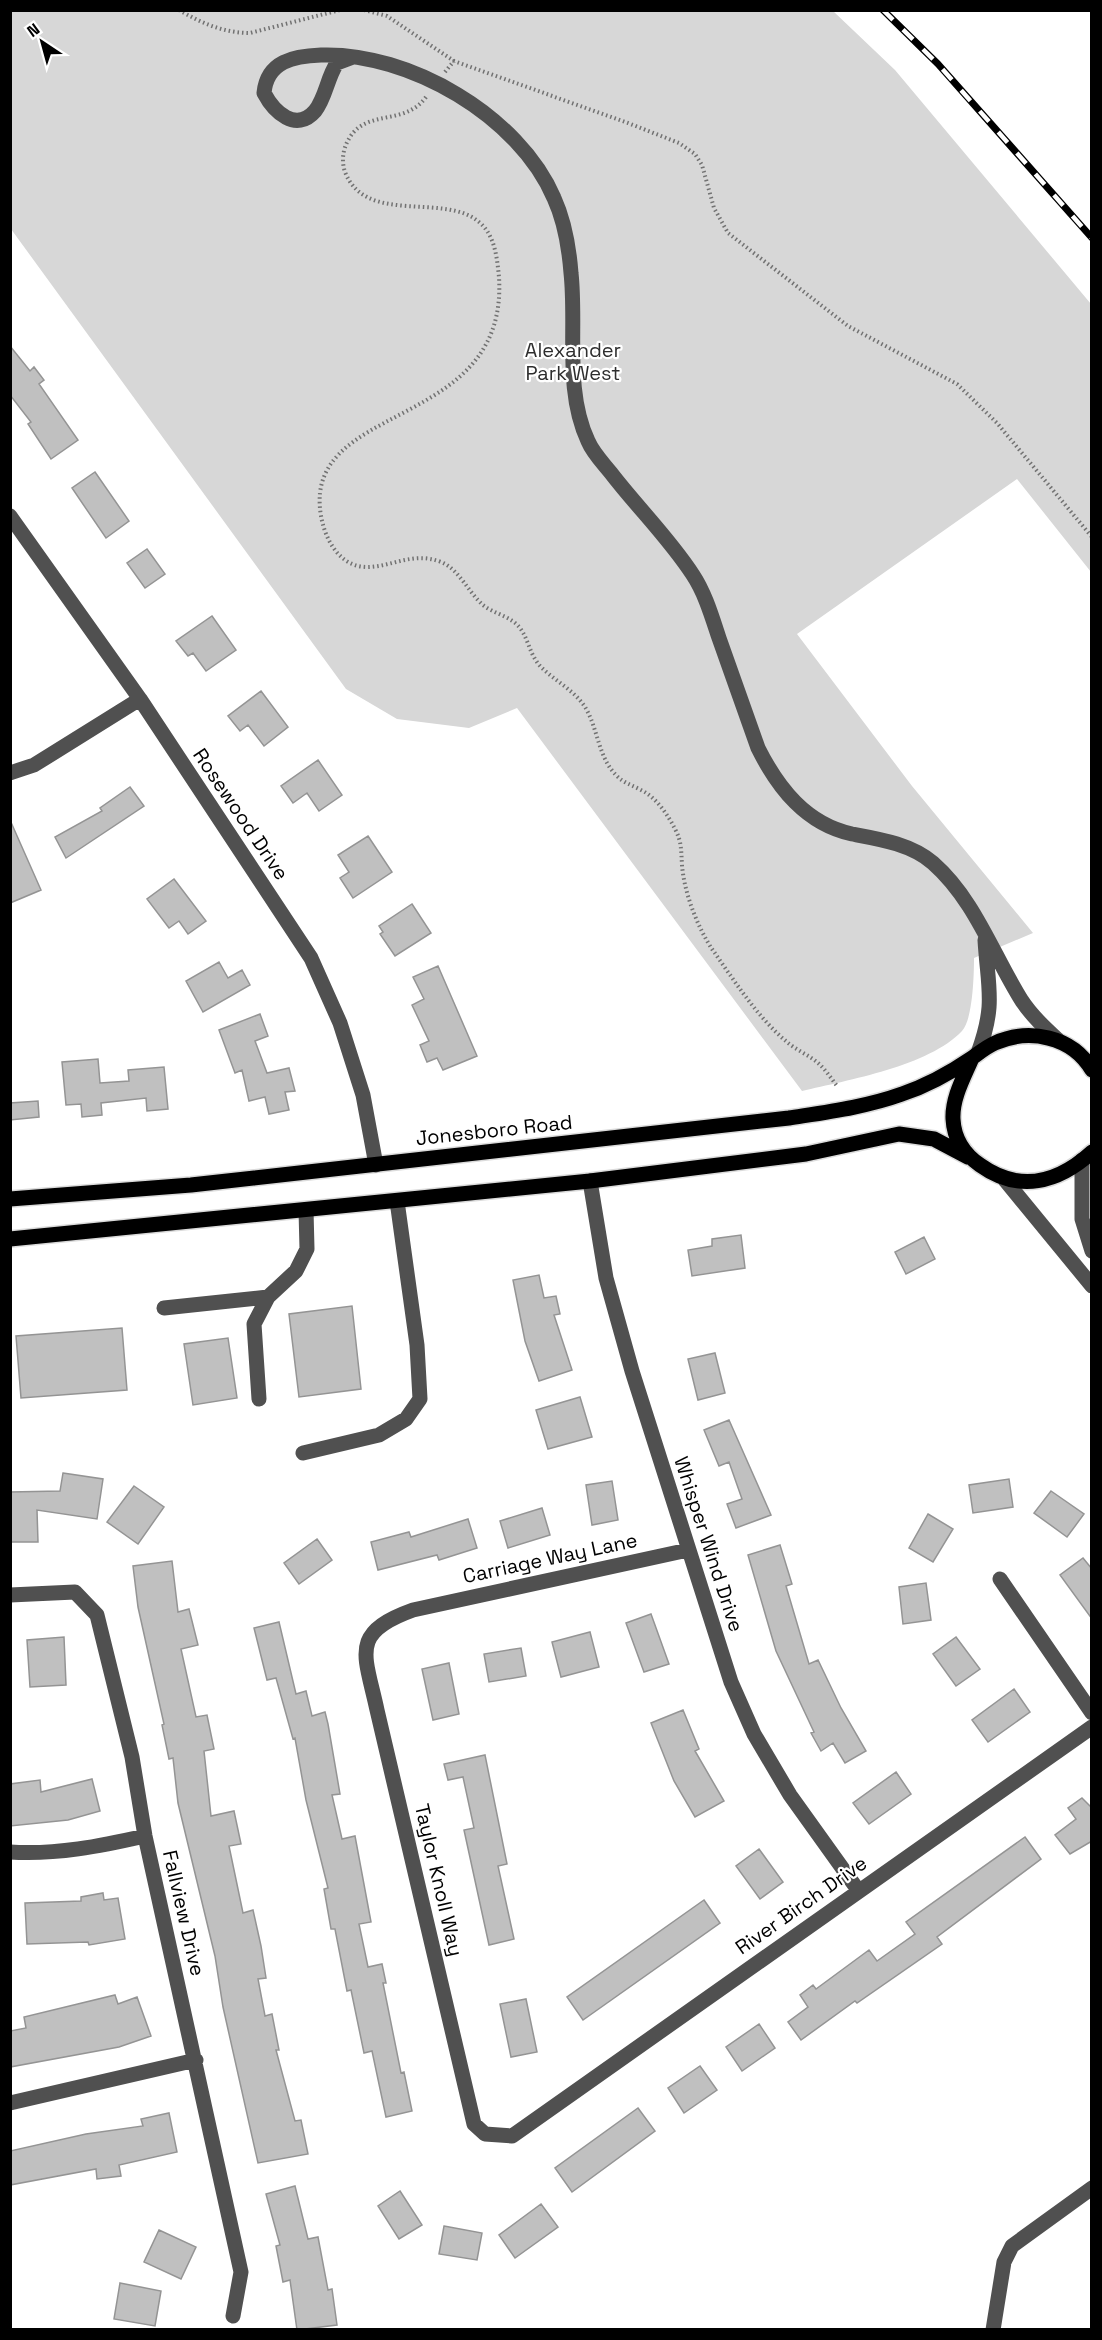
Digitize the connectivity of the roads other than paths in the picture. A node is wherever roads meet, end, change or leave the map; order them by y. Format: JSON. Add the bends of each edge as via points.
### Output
{"nodes":[{"id":1,"x":353,"y":57,"type":"junction"},
{"id":2,"x":10,"y":516,"type":"edge"},
{"id":3,"x":140,"y":699,"type":"junction"},
{"id":4,"x":10,"y":773,"type":"edge"},
{"id":5,"x":985,"y":937,"type":"junction"},
{"id":6,"x":1059,"y":1041,"type":"junction"},
{"id":7,"x":1085,"y":1053,"type":"edge"},
{"id":8,"x":975,"y":1055,"type":"junction"},
{"id":9,"x":1092,"y":1070,"type":"edge"},
{"id":10,"x":1089,"y":1153,"type":"edge"},
{"id":11,"x":968,"y":1157,"type":"junction"},
{"id":12,"x":376,"y":1165,"type":"junction"},
{"id":13,"x":1005,"y":1180,"type":"junction"},
{"id":14,"x":590,"y":1181,"type":"junction"},
{"id":15,"x":10,"y":1199,"type":"edge"},
{"id":16,"x":396,"y":1201,"type":"junction"},
{"id":17,"x":306,"y":1210,"type":"junction"},
{"id":18,"x":10,"y":1239,"type":"edge"},
{"id":19,"x":1092,"y":1251,"type":"edge"},
{"id":20,"x":1092,"y":1286,"type":"edge"},
{"id":21,"x":268,"y":1297,"type":"junction"},
{"id":22,"x":164,"y":1308,"type":"dead end"},
{"id":23,"x":259,"y":1399,"type":"dead end"},
{"id":24,"x":303,"y":1453,"type":"dead end"},
{"id":25,"x":688,"y":1550,"type":"junction"},
{"id":26,"x":1000,"y":1579,"type":"dead end"},
{"id":27,"x":10,"y":1594,"type":"edge"},
{"id":28,"x":421,"y":1608,"type":"joint"},
{"id":29,"x":1092,"y":1713,"type":"edge"},
{"id":30,"x":1092,"y":1727,"type":"edge"},
{"id":31,"x":145,"y":1836,"type":"junction"},
{"id":32,"x":10,"y":1852,"type":"edge"},
{"id":33,"x":858,"y":1890,"type":"junction"},
{"id":34,"x":196,"y":2060,"type":"junction"},
{"id":35,"x":10,"y":2103,"type":"edge"},
{"id":36,"x":536,"y":2120,"type":"joint"},
{"id":37,"x":1092,"y":2188,"type":"edge"},
{"id":38,"x":233,"y":2316,"type":"dead end"},
{"id":39,"x":993,"y":2330,"type":"edge"}],
"edges":[{"from":1,"to":1,"type":"street","via":[[299,56],[282,62],[271,71],[264,93],[281,116],[292,120],[306,118],[316,110],[337,63]]},
{"from":1,"to":5,"type":"street","via":[[402,68],[456,93],[509,134],[534,164],[565,225],[574,320],[574,393],[588,443],[695,577],[771,774],[806,813],[828,826],[901,845],[931,861],[967,901]]},
{"from":2,"to":3,"type":"street","name":"Rosewood Drive"},
{"from":3,"to":4,"type":"street","via":[[34,765]]},
{"from":3,"to":12,"type":"street","name":"Rosewood Drive","via":[[311,958],[340,1023],[363,1095]]},
{"from":5,"to":6,"type":"street","via":[[1032,1015]]},
{"from":5,"to":8,"type":"street","via":[[991,1007],[989,1024]]},
{"from":6,"to":7,"type":"main road","name":"Jonesboro Road"},
{"from":6,"to":8,"type":"main road","name":"Jonesboro Road","via":[[1020,1036],[993,1044]]},
{"from":7,"to":9,"type":"main road"},
{"from":8,"to":11,"type":"main road","via":[[954,1108],[954,1129]]},
{"from":8,"to":12,"type":"main road","name":"Jonesboro Road","via":[[903,1094],[842,1110]]},
{"from":10,"to":13,"type":"main road","via":[[1047,1179]]},
{"from":10,"to":19,"type":"street","via":[[1082,1219]]},
{"from":11,"to":13,"type":"main road"},
{"from":11,"to":14,"type":"main road","via":[[934,1139],[899,1134],[807,1155]]},
{"from":12,"to":15,"type":"main road","name":"Jonesboro Road"},
{"from":13,"to":20,"type":"street"},
{"from":14,"to":16,"type":"main road"},
{"from":14,"to":25,"type":"street","name":"Whisper Wind Drive","via":[[606,1278]]},
{"from":16,"to":17,"type":"main road"},
{"from":16,"to":24,"type":"street","via":[[417,1345],[420,1400],[406,1419],[379,1435]]},
{"from":17,"to":18,"type":"main road"},
{"from":17,"to":21,"type":"street","via":[[307,1249],[296,1271]]},
{"from":21,"to":22,"type":"street"},
{"from":21,"to":23,"type":"street","via":[[254,1324]]},
{"from":25,"to":28,"type":"street","name":"Carriage Way Lane"},
{"from":25,"to":33,"type":"street","name":"Whisper Wind Drive","via":[[731,1682],[754,1734],[790,1795]]},
{"from":26,"to":29,"type":"street"},
{"from":27,"to":31,"type":"street","name":"Fallview Drive","via":[[75,1592],[97,1615],[132,1757]]},
{"from":28,"to":36,"type":"street","name":"Taylor Knoll Way","via":[[387,1619],[367,1640],[365,1654],[377,1710],[474,2124],[485,2134],[513,2136]]},
{"from":30,"to":33,"type":"street","name":"River Birch Drive"},
{"from":31,"to":32,"type":"street","via":[[97,1847]]},
{"from":31,"to":34,"type":"street","name":"Fallview Drive"},
{"from":33,"to":36,"type":"street","name":"River Birch Drive"},
{"from":34,"to":35,"type":"street"},
{"from":34,"to":38,"type":"street","name":"Fallview Drive","via":[[242,2272]]},
{"from":37,"to":39,"type":"street","via":[[1012,2246],[1004,2262]]}]}
